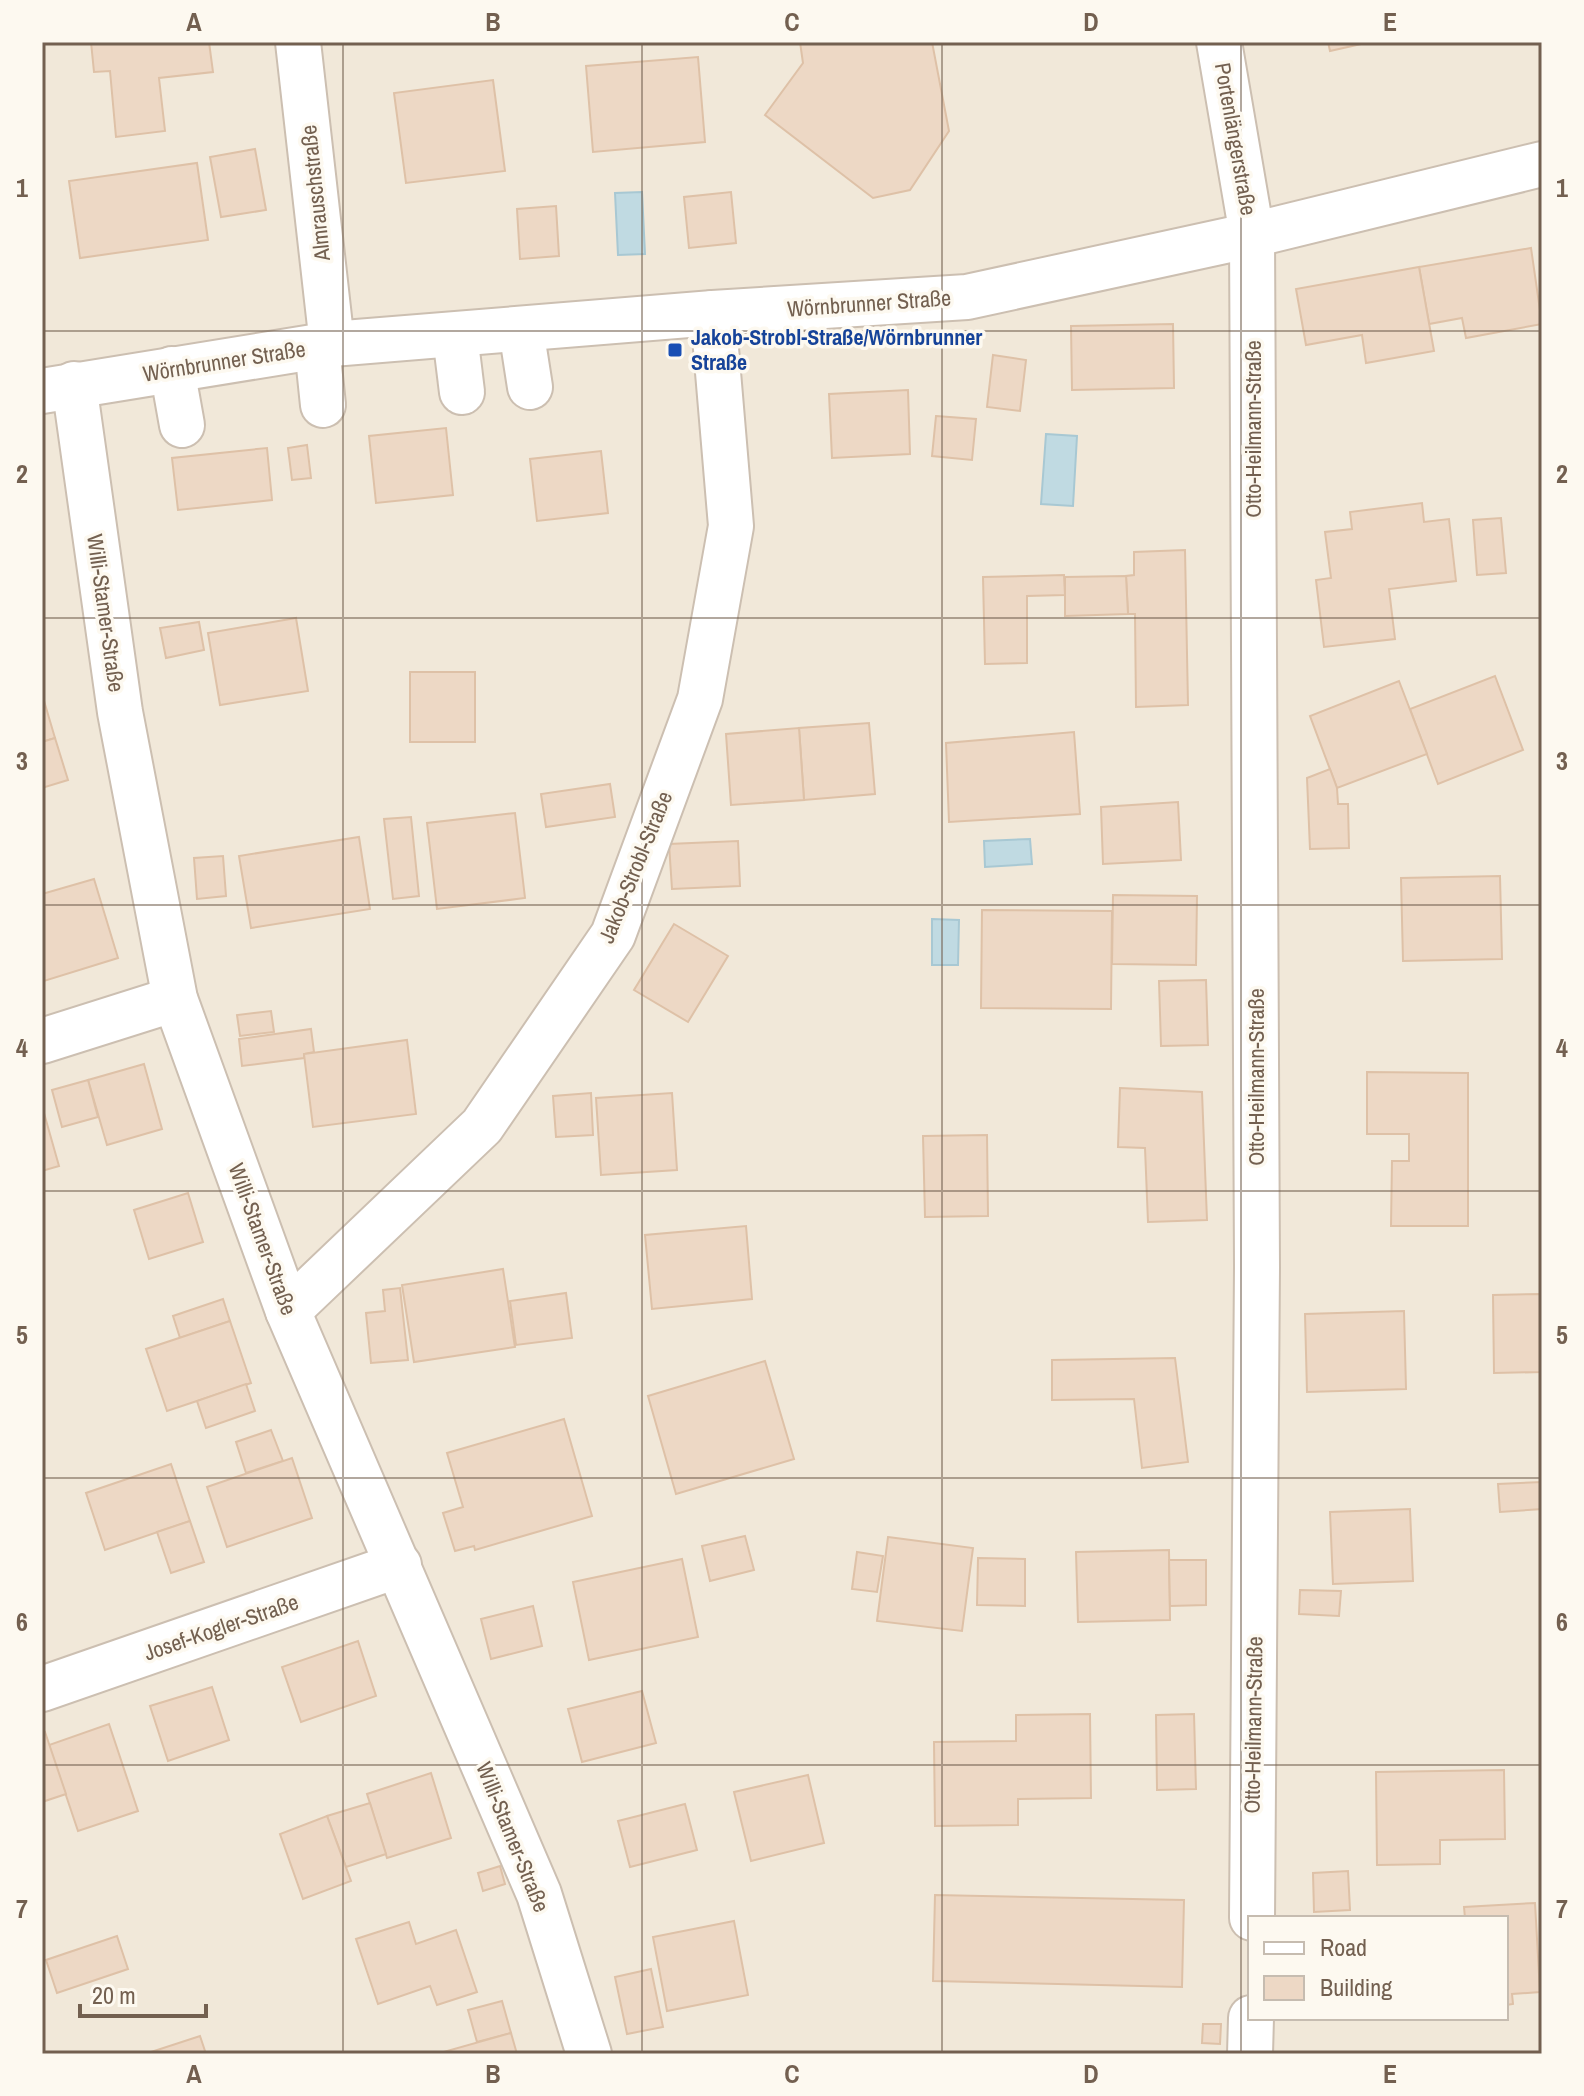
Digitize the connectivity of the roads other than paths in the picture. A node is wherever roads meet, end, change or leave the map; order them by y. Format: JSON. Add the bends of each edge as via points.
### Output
{"nodes":[{"id":1,"x":298,"y":42,"type":"edge"},
{"id":2,"x":1219,"y":42,"type":"edge"},
{"id":3,"x":1542,"y":164,"type":"edge"},
{"id":4,"x":1252,"y":235,"type":"junction"},
{"id":5,"x":713,"y":313,"type":"junction"},
{"id":6,"x":521,"y":329,"type":"junction"},
{"id":7,"x":455,"y":335,"type":"junction"},
{"id":8,"x":324,"y":346,"type":"junction"},
{"id":9,"x":172,"y":369,"type":"junction"},
{"id":10,"x":530,"y":387,"type":"dead end"},
{"id":11,"x":58,"y":388,"type":"edge"},
{"id":12,"x":462,"y":392,"type":"dead end"},
{"id":13,"x":323,"y":405,"type":"dead end"},
{"id":14,"x":182,"y":425,"type":"dead end"},
{"id":15,"x":175,"y":999,"type":"junction"},
{"id":16,"x":42,"y":1041,"type":"edge"},
{"id":17,"x":288,"y":1311,"type":"junction"},
{"id":18,"x":399,"y":1565,"type":"junction"},
{"id":19,"x":42,"y":1689,"type":"edge"},
{"id":20,"x":1252,"y":1916,"type":"edge"},
{"id":21,"x":1251,"y":2020,"type":"edge"},
{"id":22,"x":589,"y":2054,"type":"edge"},
{"id":23,"x":1250,"y":2054,"type":"edge"}],
"edges":[{"from":1,"to":8,"type":"street","name":"Almrauschstraße"},
{"from":2,"to":4,"type":"street","name":"Portenlängerstraße"},
{"from":3,"to":4,"type":"street","name":"Wörnbrunner Straße"},
{"from":4,"to":5,"type":"street","name":"Wörnbrunner Straße","via":[[967,297]]},
{"from":4,"to":20,"type":"street","name":"Otto-Heilmann-Straße","via":[[1257,1267]]},
{"from":5,"to":6,"type":"street","name":"Wörnbrunner Straße"},
{"from":5,"to":17,"type":"street","name":"Jakob-Strobl-Straße","via":[[731,526],[700,699],[613,935],[482,1126]]},
{"from":6,"to":7,"type":"street","name":"Wörnbrunner Straße"},
{"from":6,"to":10,"type":"street"},
{"from":7,"to":8,"type":"street","name":"Wörnbrunner Straße"},
{"from":7,"to":12,"type":"street"},
{"from":8,"to":9,"type":"street","name":"Wörnbrunner Straße"},
{"from":8,"to":13,"type":"street","name":"Almrauschstraße"},
{"from":9,"to":11,"type":"street","name":"Wörnbrunner Straße"},
{"from":9,"to":14,"type":"street"},
{"from":11,"to":15,"type":"street","name":"Willi-Stamer-Straße"},
{"from":15,"to":16,"type":"street"},
{"from":15,"to":17,"type":"street","name":"Willi-Stamer-Straße"},
{"from":17,"to":18,"type":"street","name":"Willi-Stamer-Straße"},
{"from":18,"to":19,"type":"street","name":"Josef-Kogler-Straße"},
{"from":18,"to":22,"type":"street","name":"Willi-Stamer-Straße","via":[[539,1894]]},
{"from":21,"to":23,"type":"street"}]}
